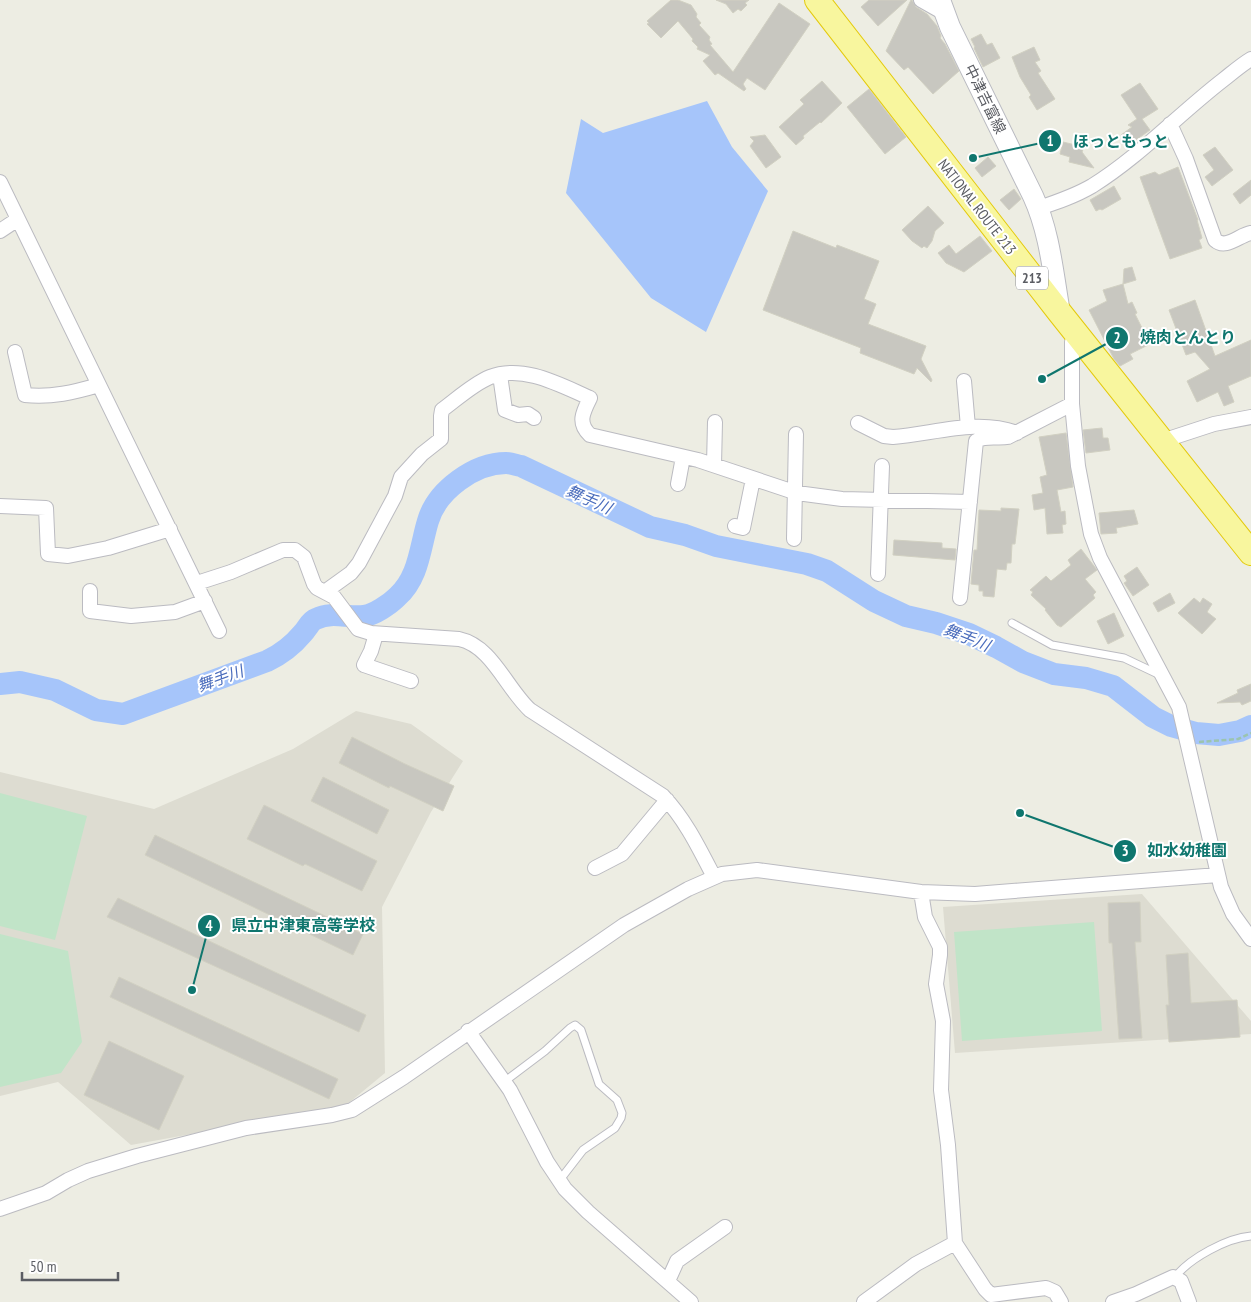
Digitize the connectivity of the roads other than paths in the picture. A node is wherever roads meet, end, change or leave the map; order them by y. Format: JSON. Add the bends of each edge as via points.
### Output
{"nodes":[{"id":1,"x":817,"y":0,"type":"edge"},
{"id":2,"x":921,"y":0,"type":"edge"},
{"id":3,"x":942,"y":6,"type":"edge"},
{"id":4,"x":1251,"y":59,"type":"edge"},
{"id":5,"x":1170,"y":124,"type":"junction"},
{"id":6,"x":0,"y":182,"type":"edge"},
{"id":7,"x":1038,"y":208,"type":"junction"},
{"id":8,"x":18,"y":219,"type":"junction"},
{"id":9,"x":0,"y":231,"type":"edge"},
{"id":10,"x":1251,"y":232,"type":"edge"},
{"id":11,"x":1060,"y":313,"type":"junction"},
{"id":12,"x":1076,"y":334,"type":"junction"},
{"id":13,"x":15,"y":352,"type":"dead end"},
{"id":14,"x":500,"y":375,"type":"junction"},
{"id":15,"x":964,"y":381,"type":"dead end"},
{"id":16,"x":99,"y":384,"type":"junction"},
{"id":17,"x":1072,"y":404,"type":"junction"},
{"id":18,"x":1251,"y":417,"type":"edge"},
{"id":19,"x":534,"y":418,"type":"dead end"},
{"id":20,"x":715,"y":422,"type":"dead end"},
{"id":21,"x":858,"y":423,"type":"dead end"},
{"id":22,"x":968,"y":427,"type":"junction"},
{"id":23,"x":1017,"y":433,"type":"junction"},
{"id":24,"x":796,"y":434,"type":"dead end"},
{"id":25,"x":1162,"y":441,"type":"junction"},
{"id":26,"x":683,"y":457,"type":"junction"},
{"id":27,"x":714,"y":465,"type":"junction"},
{"id":28,"x":882,"y":466,"type":"dead end"},
{"id":29,"x":753,"y":479,"type":"junction"},
{"id":30,"x":678,"y":484,"type":"dead end"},
{"id":31,"x":795,"y":493,"type":"junction"},
{"id":32,"x":880,"y":500,"type":"junction"},
{"id":33,"x":970,"y":502,"type":"junction"},
{"id":34,"x":0,"y":506,"type":"edge"},
{"id":35,"x":735,"y":526,"type":"dead end"},
{"id":36,"x":170,"y":529,"type":"junction"},
{"id":37,"x":794,"y":538,"type":"dead end"},
{"id":38,"x":1251,"y":553,"type":"edge"},
{"id":39,"x":878,"y":574,"type":"dead end"},
{"id":40,"x":197,"y":583,"type":"junction"},
{"id":41,"x":90,"y":591,"type":"dead end"},
{"id":42,"x":326,"y":591,"type":"junction"},
{"id":43,"x":960,"y":598,"type":"dead end"},
{"id":44,"x":205,"y":601,"type":"junction"},
{"id":45,"x":1012,"y":623,"type":"dead end"},
{"id":46,"x":219,"y":631,"type":"dead end"},
{"id":47,"x":376,"y":634,"type":"junction"},
{"id":48,"x":1162,"y":676,"type":"junction"},
{"id":49,"x":411,"y":680,"type":"dead end"},
{"id":50,"x":667,"y":800,"type":"junction"},
{"id":51,"x":595,"y":868,"type":"dead end"},
{"id":52,"x":1218,"y":875,"type":"junction"},
{"id":53,"x":714,"y":877,"type":"junction"},
{"id":54,"x":921,"y":892,"type":"junction"},
{"id":55,"x":1251,"y":939,"type":"edge"},
{"id":56,"x":468,"y":1031,"type":"junction"},
{"id":57,"x":504,"y":1082,"type":"junction"},
{"id":58,"x":559,"y":1181,"type":"junction"},
{"id":59,"x":0,"y":1209,"type":"edge"},
{"id":60,"x":725,"y":1227,"type":"dead end"},
{"id":61,"x":1251,"y":1236,"type":"edge"},
{"id":62,"x":955,"y":1243,"type":"junction"},
{"id":63,"x":1175,"y":1278,"type":"junction"},
{"id":64,"x":668,"y":1281,"type":"junction"},
{"id":65,"x":691,"y":1302,"type":"edge"},
{"id":66,"x":864,"y":1302,"type":"edge"},
{"id":67,"x":1061,"y":1302,"type":"edge"},
{"id":68,"x":1113,"y":1302,"type":"edge"},
{"id":69,"x":1189,"y":1302,"type":"edge"}],
"edges":[{"from":1,"to":11,"type":"highway","name":"NATIONAL ROUTE 213","number":"213"},
{"from":2,"to":3,"type":"street"},
{"from":3,"to":7,"type":"main road","name":"中津吉富線"},
{"from":4,"to":5,"type":"street"},
{"from":5,"to":7,"type":"street","via":[[1118,168],[1091,186],[1069,198]]},
{"from":5,"to":10,"type":"street","via":[[1183,150],[1217,243],[1226,244]]},
{"from":6,"to":8,"type":"street"},
{"from":7,"to":11,"type":"main road","name":"中津吉富線","via":[[1050,245]]},
{"from":8,"to":9,"type":"street"},
{"from":8,"to":16,"type":"street"},
{"from":11,"to":12,"type":"highway","name":"NATIONAL ROUTE 213","number":"213"},
{"from":12,"to":17,"type":"street","via":[[1072,342]]},
{"from":12,"to":25,"type":"highway","name":"NATIONAL ROUTE 213","number":"213"},
{"from":13,"to":16,"type":"street","via":[[25,396],[75,392]]},
{"from":14,"to":19,"type":"street","via":[[505,410]]},
{"from":14,"to":26,"type":"street","via":[[520,373],[545,379],[590,398],[581,422],[590,435]]},
{"from":14,"to":42,"type":"street","via":[[482,381],[442,410],[441,439],[401,477],[359,563]]},
{"from":15,"to":22,"type":"street"},
{"from":16,"to":36,"type":"street"},
{"from":17,"to":23,"type":"street"},
{"from":17,"to":48,"type":"street","via":[[1078,466],[1094,544]]},
{"from":18,"to":25,"type":"street","via":[[1214,424]]},
{"from":20,"to":27,"type":"street"},
{"from":21,"to":22,"type":"street","via":[[894,438]]},
{"from":22,"to":23,"type":"street","via":[[991,426]]},
{"from":23,"to":33,"type":"street","via":[[976,441]]},
{"from":24,"to":31,"type":"street"},
{"from":25,"to":38,"type":"highway","name":"NATIONAL ROUTE 213","number":"213"},
{"from":26,"to":27,"type":"street"},
{"from":26,"to":30,"type":"street"},
{"from":27,"to":29,"type":"street"},
{"from":28,"to":32,"type":"street"},
{"from":29,"to":31,"type":"street"},
{"from":29,"to":35,"type":"street","via":[[743,528]]},
{"from":31,"to":32,"type":"street"},
{"from":31,"to":37,"type":"street"},
{"from":32,"to":33,"type":"street"},
{"from":32,"to":39,"type":"street"},
{"from":33,"to":43,"type":"street"},
{"from":34,"to":36,"type":"street","via":[[46,508],[48,554],[68,556],[108,548]]},
{"from":36,"to":40,"type":"street"},
{"from":40,"to":42,"type":"street","via":[[290,549],[304,557],[314,584]]},
{"from":40,"to":44,"type":"street"},
{"from":41,"to":44,"type":"street","via":[[90,611],[131,616],[175,612]]},
{"from":42,"to":47,"type":"street","via":[[334,596],[358,629]]},
{"from":44,"to":46,"type":"street"},
{"from":45,"to":48,"type":"lane","via":[[1052,645],[1124,658]]},
{"from":47,"to":49,"type":"street","via":[[364,666]]},
{"from":47,"to":50,"type":"street","via":[[459,639],[477,646],[530,710]]},
{"from":48,"to":52,"type":"street","via":[[1179,707]]},
{"from":50,"to":51,"type":"street","via":[[622,854]]},
{"from":50,"to":53,"type":"street","via":[[692,835]]},
{"from":52,"to":54,"type":"street","via":[[975,894]]},
{"from":52,"to":55,"type":"street","via":[[1233,914]]},
{"from":53,"to":54,"type":"street","via":[[757,870]]},
{"from":53,"to":56,"type":"street","via":[[624,924]]},
{"from":54,"to":62,"type":"street","via":[[925,917],[940,947],[936,991],[943,1021],[941,1090]]},
{"from":56,"to":57,"type":"street"},
{"from":56,"to":59,"type":"street","via":[[352,1110],[246,1128],[137,1156],[88,1171],[46,1193]]},
{"from":57,"to":58,"type":"street"},
{"from":57,"to":58,"type":"lane","via":[[570,1028],[575,1025],[581,1030],[599,1084],[617,1100],[622,1113],[614,1128],[583,1150]]},
{"from":58,"to":64,"type":"street","via":[[588,1212]]},
{"from":60,"to":64,"type":"street","via":[[677,1261]]},
{"from":61,"to":63,"type":"lane","via":[[1222,1244]]},
{"from":62,"to":66,"type":"street","via":[[916,1264]]},
{"from":62,"to":67,"type":"street","via":[[992,1295],[1046,1288],[1054,1292]]},
{"from":63,"to":68,"type":"street"},
{"from":63,"to":69,"type":"street","via":[[1183,1285]]},
{"from":64,"to":65,"type":"street"}]}
